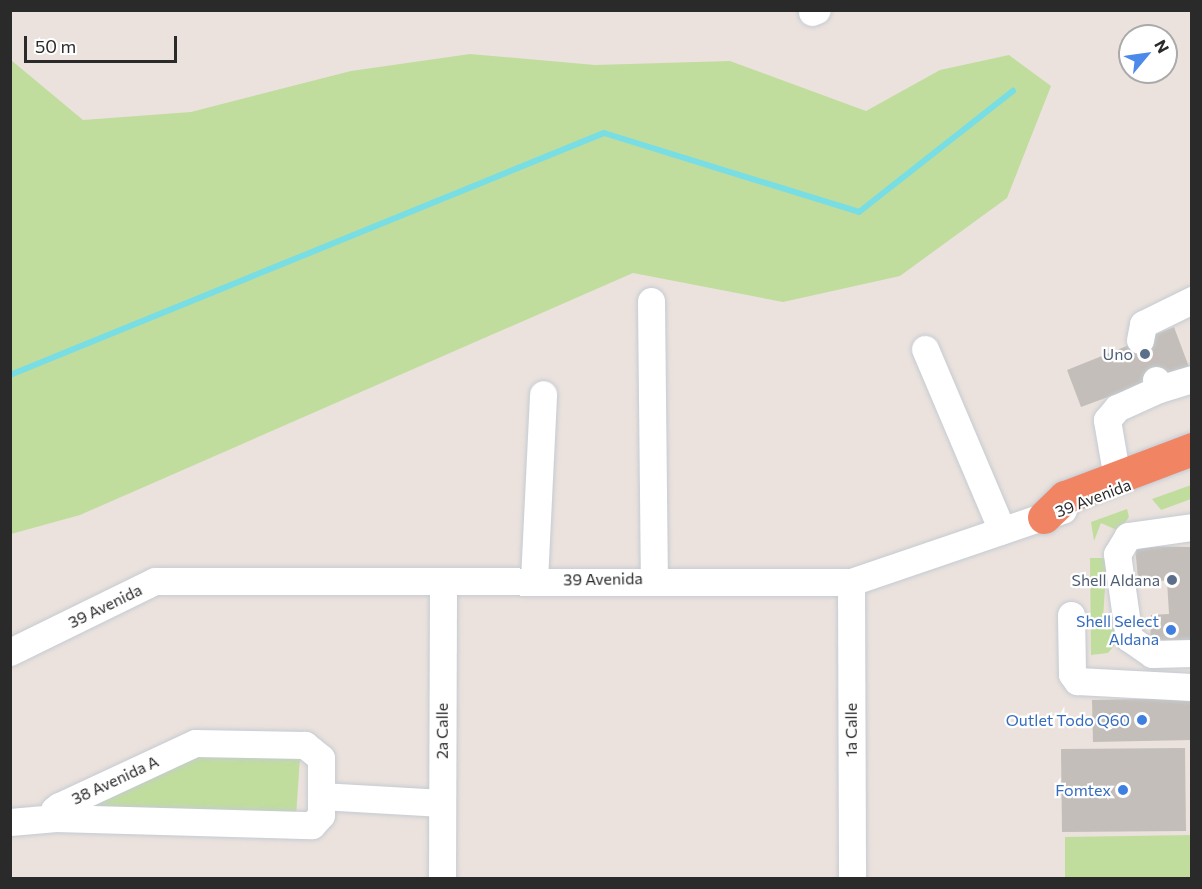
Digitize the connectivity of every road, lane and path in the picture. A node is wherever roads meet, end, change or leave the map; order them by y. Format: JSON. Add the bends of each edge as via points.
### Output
{"nodes":[{"id":1,"x":1191,"y":300,"type":"edge"},
{"id":2,"x":651,"y":301,"type":"dead end"},
{"id":3,"x":1140,"y":340,"type":"dead end"},
{"id":4,"x":925,"y":349,"type":"dead end"},
{"id":5,"x":1191,"y":379,"type":"edge"},
{"id":6,"x":543,"y":394,"type":"dead end"},
{"id":7,"x":1191,"y":449,"type":"edge"},
{"id":8,"x":1191,"y":461,"type":"edge"},
{"id":9,"x":1117,"y":477,"type":"junction"},
{"id":10,"x":1044,"y":517,"type":"junction"},
{"id":11,"x":1191,"y":527,"type":"edge"},
{"id":12,"x":1002,"y":530,"type":"junction"},
{"id":13,"x":654,"y":578,"type":"junction"},
{"id":14,"x":534,"y":580,"type":"junction"},
{"id":15,"x":851,"y":582,"type":"junction"},
{"id":16,"x":443,"y":583,"type":"junction"},
{"id":17,"x":1071,"y":615,"type":"dead end"},
{"id":18,"x":10,"y":652,"type":"edge"},
{"id":19,"x":1191,"y":653,"type":"edge"},
{"id":20,"x":1191,"y":687,"type":"edge"},
{"id":21,"x":321,"y":796,"type":"junction"},
{"id":22,"x":442,"y":803,"type":"junction"},
{"id":23,"x":56,"y":818,"type":"junction"},
{"id":24,"x":10,"y":822,"type":"edge"},
{"id":25,"x":442,"y":879,"type":"edge"},
{"id":26,"x":852,"y":879,"type":"edge"}],
"edges":[{"from":1,"to":3,"type":"street","via":[[1143,324]]},
{"from":2,"to":13,"type":"street"},
{"from":4,"to":12,"type":"street"},
{"from":5,"to":9,"type":"street","via":[[1158,384],[1117,408],[1107,420]]},
{"from":6,"to":14,"type":"street"},
{"from":7,"to":9,"type":"highway"},
{"from":8,"to":10,"type":"street","name":"39 Avenida"},
{"from":9,"to":10,"type":"highway","via":[[1065,497]]},
{"from":10,"to":12,"type":"street","name":"39 Avenida"},
{"from":11,"to":19,"type":"street","via":[[1128,536],[1117,554],[1129,638],[1152,654]]},
{"from":12,"to":15,"type":"street","name":"39 Avenida"},
{"from":13,"to":14,"type":"street","name":"39 Avenida"},
{"from":13,"to":15,"type":"street","name":"39 Avenida"},
{"from":14,"to":16,"type":"street","name":"39 Avenida"},
{"from":15,"to":26,"type":"street","name":"1a Calle"},
{"from":16,"to":18,"type":"street","name":"39 Avenida","via":[[155,581]]},
{"from":16,"to":22,"type":"street","name":"2a Calle"},
{"from":17,"to":20,"type":"street","via":[[1072,674],[1077,681]]},
{"from":21,"to":22,"type":"street"},
{"from":21,"to":23,"type":"street","name":"38 Avenida A","via":[[320,819],[312,825]]},
{"from":21,"to":23,"type":"street","name":"38 Avenida A","via":[[321,758],[313,747],[195,743],[59,806],[54,810]]},
{"from":22,"to":25,"type":"street","name":"2a Calle"},
{"from":23,"to":24,"type":"street"}]}
